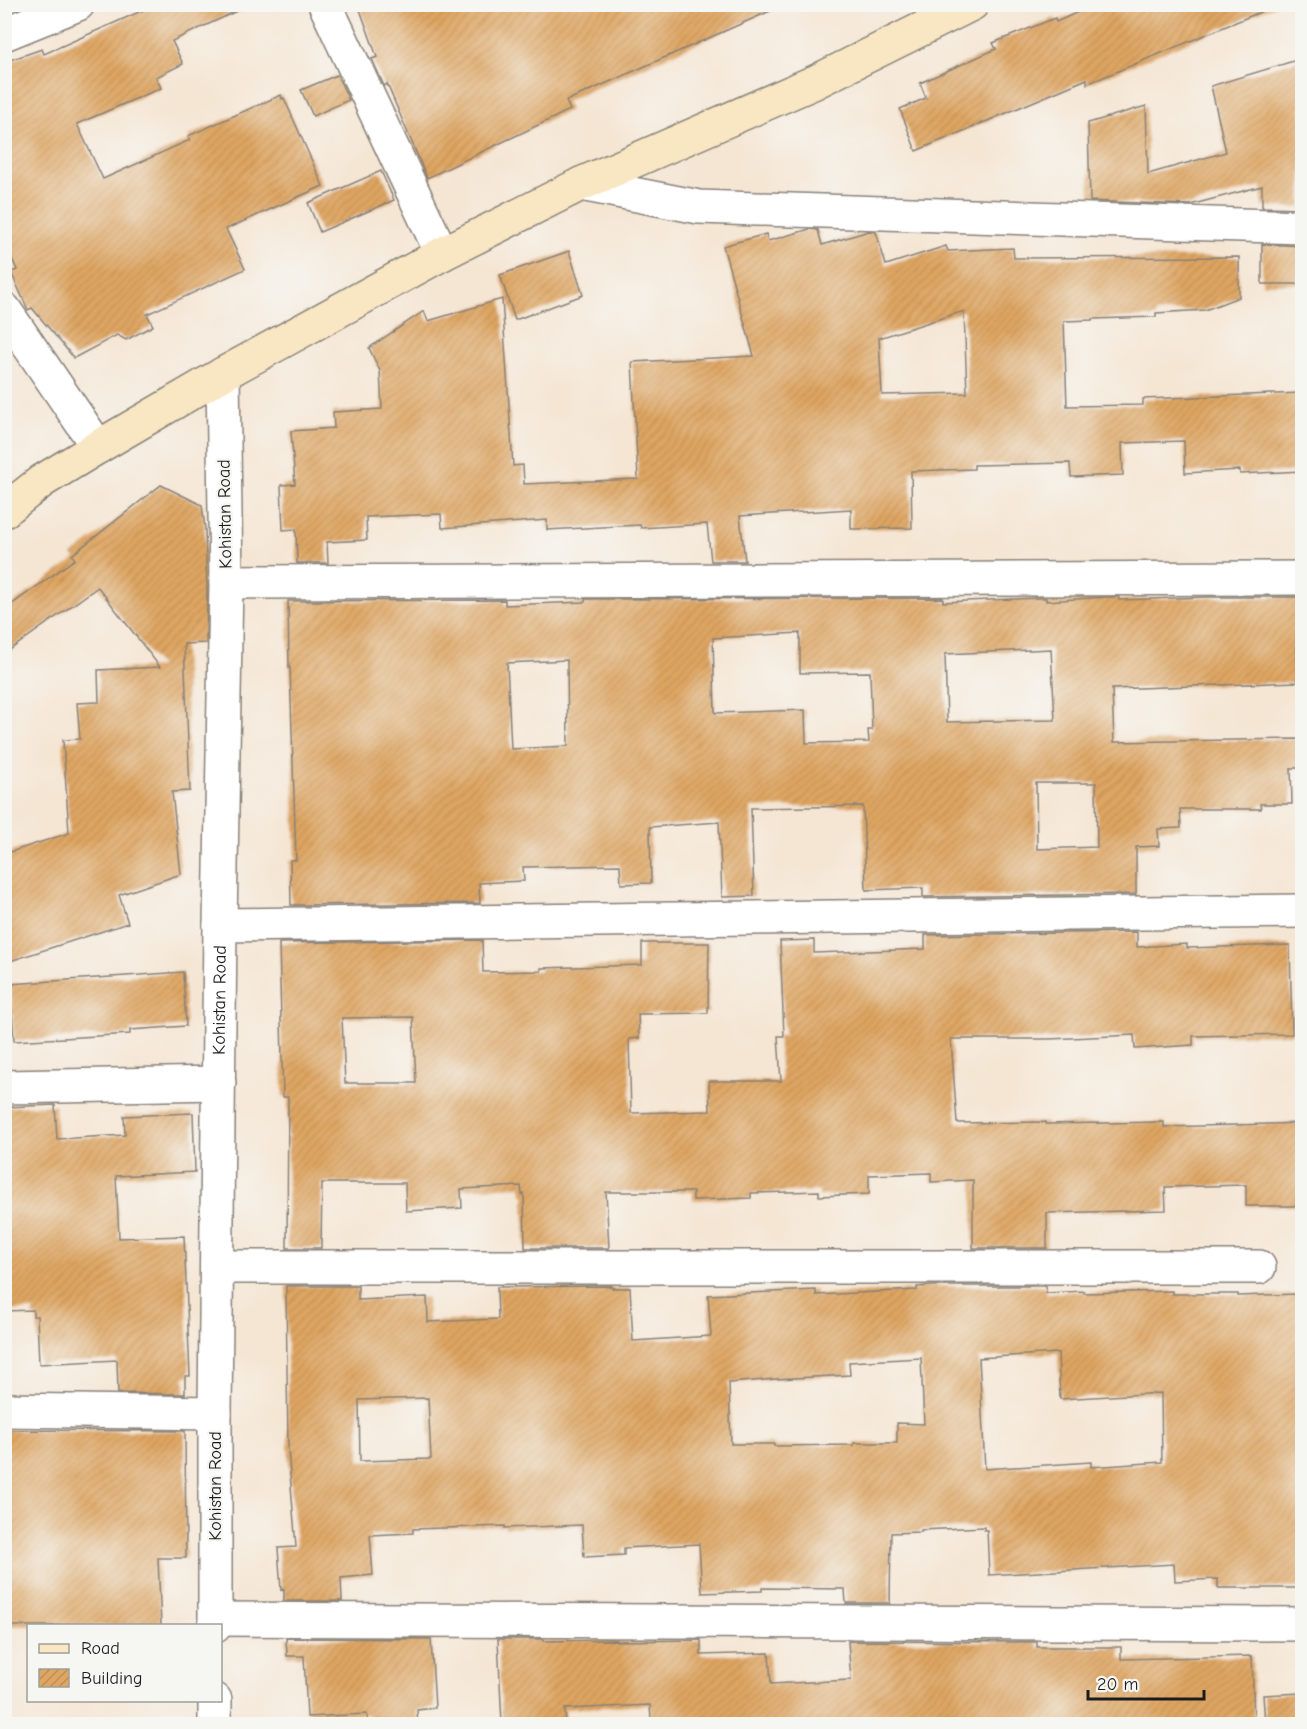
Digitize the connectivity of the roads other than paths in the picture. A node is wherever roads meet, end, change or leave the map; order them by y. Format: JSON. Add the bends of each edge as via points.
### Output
{"nodes":[{"id":1,"x":78,"y":4,"type":"edge"},
{"id":2,"x":325,"y":4,"type":"edge"},
{"id":3,"x":972,"y":4,"type":"edge"},
{"id":4,"x":4,"y":34,"type":"edge"},
{"id":5,"x":581,"y":184,"type":"junction"},
{"id":6,"x":1302,"y":227,"type":"edge"},
{"id":7,"x":442,"y":254,"type":"junction"},
{"id":8,"x":4,"y":309,"type":"edge"},
{"id":9,"x":223,"y":374,"type":"junction"},
{"id":10,"x":98,"y":447,"type":"junction"},
{"id":11,"x":4,"y":511,"type":"edge"},
{"id":12,"x":1302,"y":578,"type":"edge"},
{"id":13,"x":226,"y":582,"type":"junction"},
{"id":14,"x":1302,"y":911,"type":"edge"},
{"id":15,"x":220,"y":925,"type":"junction"},
{"id":16,"x":219,"y":1083,"type":"junction"},
{"id":17,"x":4,"y":1087,"type":"edge"},
{"id":18,"x":218,"y":1267,"type":"junction"},
{"id":19,"x":1259,"y":1267,"type":"dead end"},
{"id":20,"x":4,"y":1410,"type":"edge"},
{"id":21,"x":215,"y":1413,"type":"junction"},
{"id":22,"x":216,"y":1622,"type":"edge"},
{"id":23,"x":1302,"y":1624,"type":"edge"},
{"id":24,"x":215,"y":1702,"type":"edge"},
{"id":25,"x":215,"y":1725,"type":"edge"}],
"edges":[{"from":1,"to":4,"type":"street"},
{"from":2,"to":7,"type":"street"},
{"from":3,"to":5,"type":"main road","via":[[814,82]]},
{"from":5,"to":6,"type":"street","via":[[699,207]]},
{"from":5,"to":7,"type":"main road"},
{"from":7,"to":9,"type":"main road"},
{"from":8,"to":10,"type":"street"},
{"from":9,"to":10,"type":"main road"},
{"from":9,"to":13,"type":"street","name":"Kohistan Road"},
{"from":10,"to":11,"type":"main road","via":[[42,481]]},
{"from":12,"to":13,"type":"street"},
{"from":13,"to":15,"type":"street","name":"Kohistan Road"},
{"from":14,"to":15,"type":"street"},
{"from":15,"to":16,"type":"street","name":"Kohistan Road"},
{"from":16,"to":17,"type":"street"},
{"from":16,"to":18,"type":"street","name":"Kohistan Road"},
{"from":18,"to":19,"type":"street"},
{"from":18,"to":21,"type":"street","name":"Kohistan Road"},
{"from":20,"to":21,"type":"street"},
{"from":21,"to":22,"type":"street","name":"Kohistan Road"},
{"from":22,"to":23,"type":"street"},
{"from":24,"to":25,"type":"street"}]}
